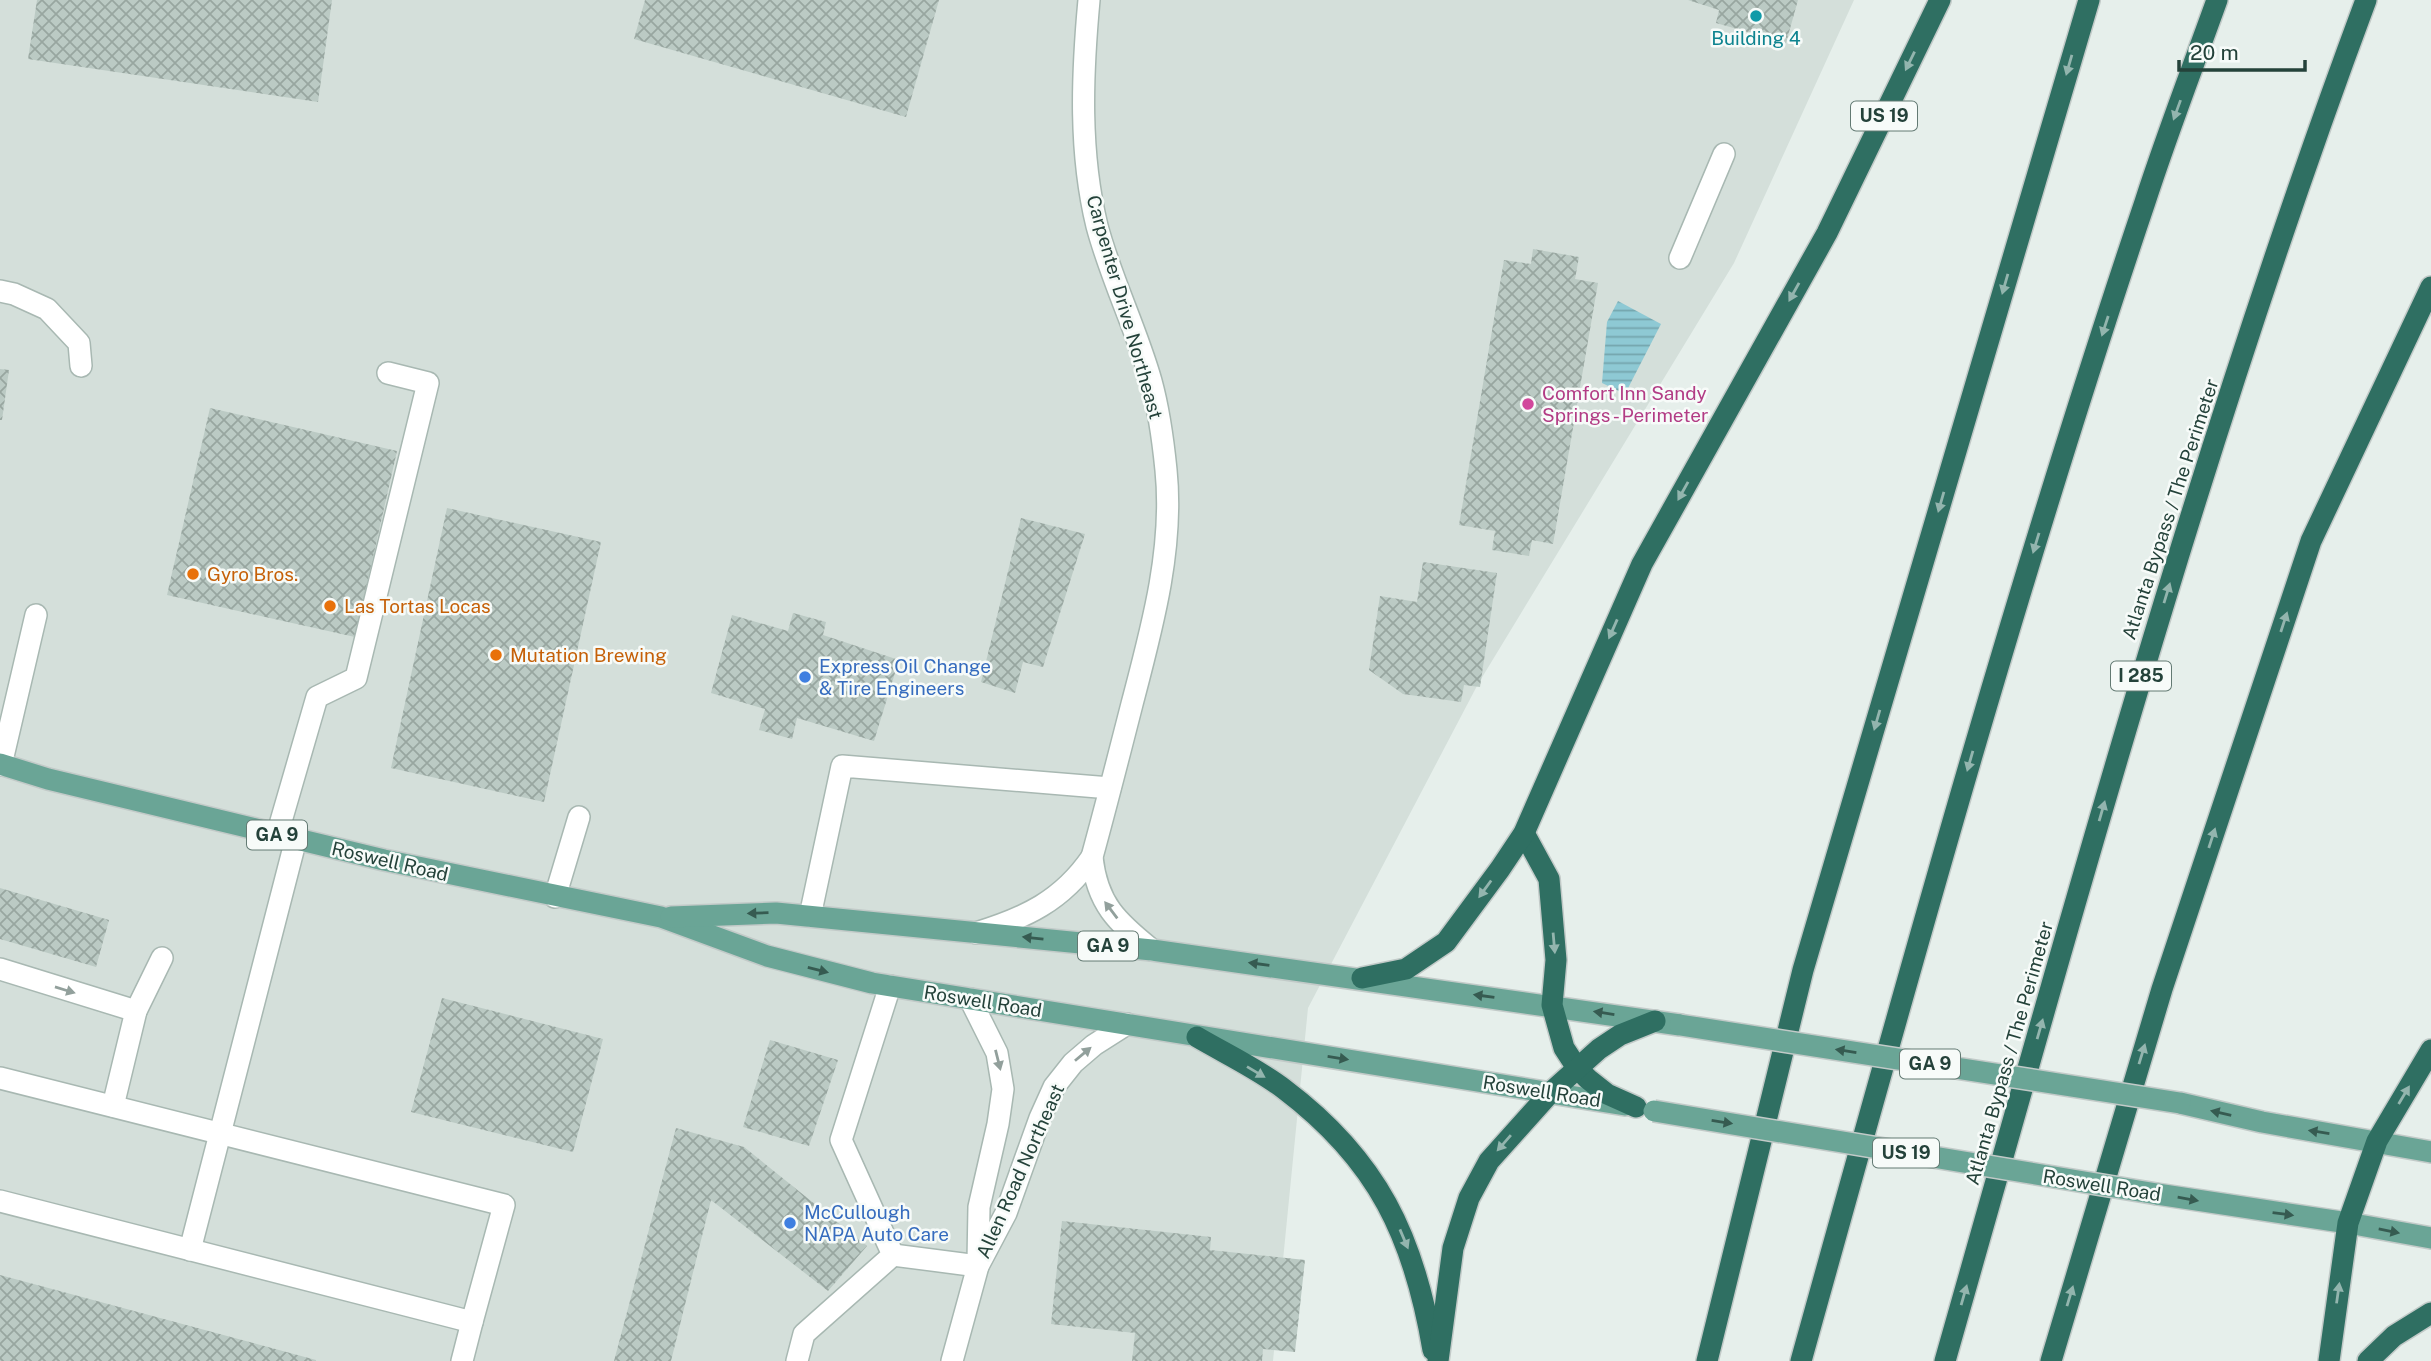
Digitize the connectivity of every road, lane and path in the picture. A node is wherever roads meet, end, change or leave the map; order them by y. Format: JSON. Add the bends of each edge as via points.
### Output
{"nodes":[{"id":1,"x":1088,"y":0,"type":"edge"},
{"id":2,"x":1940,"y":0,"type":"edge"},
{"id":3,"x":2089,"y":0,"type":"edge"},
{"id":4,"x":2217,"y":0,"type":"edge"},
{"id":5,"x":2366,"y":0,"type":"edge"},
{"id":6,"x":1724,"y":154,"type":"dead end"},
{"id":7,"x":1680,"y":258,"type":"dead end"},
{"id":8,"x":2431,"y":287,"type":"edge"},
{"id":9,"x":0,"y":292,"type":"edge"},
{"id":10,"x":81,"y":366,"type":"dead end"},
{"id":11,"x":388,"y":373,"type":"dead end"},
{"id":12,"x":36,"y":615,"type":"dead end"},
{"id":13,"x":1,"y":764,"type":"edge"},
{"id":14,"x":1110,"y":788,"type":"junction"},
{"id":15,"x":579,"y":817,"type":"dead end"},
{"id":16,"x":1524,"y":832,"type":"junction"},
{"id":17,"x":286,"y":837,"type":"junction"},
{"id":18,"x":1093,"y":857,"type":"junction"},
{"id":19,"x":555,"y":897,"type":"junction"},
{"id":20,"x":810,"y":916,"type":"junction"},
{"id":21,"x":661,"y":917,"type":"junction"},
{"id":22,"x":976,"y":933,"type":"junction"},
{"id":23,"x":1152,"y":950,"type":"junction"},
{"id":24,"x":162,"y":958,"type":"dead end"},
{"id":25,"x":0,"y":969,"type":"edge"},
{"id":26,"x":1362,"y":978,"type":"junction"},
{"id":27,"x":890,"y":986,"type":"junction"},
{"id":28,"x":970,"y":999,"type":"junction"},
{"id":29,"x":1552,"y":1005,"type":"junction"},
{"id":30,"x":136,"y":1010,"type":"junction"},
{"id":31,"x":1655,"y":1021,"type":"junction"},
{"id":32,"x":1127,"y":1024,"type":"junction"},
{"id":33,"x":1197,"y":1037,"type":"junction"},
{"id":34,"x":2431,"y":1050,"type":"edge"},
{"id":35,"x":1577,"y":1068,"type":"junction"},
{"id":36,"x":0,"y":1078,"type":"edge"},
{"id":37,"x":1550,"y":1093,"type":"junction"},
{"id":38,"x":113,"y":1106,"type":"junction"},
{"id":39,"x":1645,"y":1109,"type":"junction"},
{"id":40,"x":220,"y":1132,"type":"junction"},
{"id":41,"x":2377,"y":1141,"type":"junction"},
{"id":42,"x":2431,"y":1152,"type":"edge"},
{"id":43,"x":0,"y":1201,"type":"edge"},
{"id":44,"x":2348,"y":1223,"type":"junction"},
{"id":45,"x":2431,"y":1238,"type":"edge"},
{"id":46,"x":190,"y":1250,"type":"junction"},
{"id":47,"x":893,"y":1255,"type":"junction"},
{"id":48,"x":978,"y":1266,"type":"junction"},
{"id":49,"x":2431,"y":1313,"type":"edge"},
{"id":50,"x":472,"y":1322,"type":"junction"},
{"id":51,"x":462,"y":1361,"type":"edge"},
{"id":52,"x":797,"y":1361,"type":"edge"},
{"id":53,"x":953,"y":1361,"type":"edge"},
{"id":54,"x":1436,"y":1361,"type":"edge"},
{"id":55,"x":1707,"y":1361,"type":"edge"},
{"id":56,"x":1801,"y":1361,"type":"edge"},
{"id":57,"x":1945,"y":1361,"type":"edge"},
{"id":58,"x":2051,"y":1361,"type":"edge"},
{"id":59,"x":2329,"y":1361,"type":"edge"},
{"id":60,"x":2368,"y":1361,"type":"edge"}],
"edges":[{"from":1,"to":14,"type":"street","name":"Carpenter Drive Northeast","via":[[1083,100],[1089,186],[1109,265],[1151,380],[1169,507],[1154,618]]},
{"from":2,"to":16,"type":"highway","number":"US 19","one_way":true,"via":[[1827,233],[1642,564]]},
{"from":3,"to":55,"type":"highway","one_way":true,"via":[[1803,970]]},
{"from":4,"to":56,"type":"highway","one_way":true,"via":[[2145,201],[2005,641]]},
{"from":57,"to":5,"type":"highway","name":"Atlanta Bypass / The Perimeter","number":"I 285","one_way":true,"via":[[2190,518],[2279,245]]},
{"from":6,"to":7,"type":"street"},
{"from":58,"to":8,"type":"highway","one_way":true,"via":[[2162,989],[2311,541]]},
{"from":9,"to":10,"type":"street","via":[[47,309],[79,343]]},
{"from":11,"to":17,"type":"street","via":[[428,383],[356,678],[317,697]]},
{"from":12,"to":13,"type":"street"},
{"from":13,"to":17,"type":"main road","name":"Roswell Road","number":"GA 9"},
{"from":14,"to":18,"type":"street","name":"Carpenter Drive Northeast"},
{"from":14,"to":20,"type":"street","via":[[842,766]]},
{"from":15,"to":19,"type":"street"},
{"from":16,"to":26,"type":"highway","one_way":true,"via":[[1446,942],[1406,969]]},
{"from":16,"to":29,"type":"highway","number":"US 19","one_way":true,"via":[[1549,879],[1556,960]]},
{"from":17,"to":19,"type":"main road","name":"Roswell Road","number":"GA 9"},
{"from":17,"to":40,"type":"street"},
{"from":18,"to":22,"type":"street","name":"Carpenter Drive Northeast","via":[[1078,878],[1040,907]]},
{"from":23,"to":18,"type":"street","name":"Carpenter Drive Northeast","one_way":true,"via":[[1103,901],[1094,878]]},
{"from":19,"to":21,"type":"main road","name":"Roswell Road","number":"GA 9"},
{"from":20,"to":21,"type":"main road","name":"Roswell Road","number":"GA 9","one_way":true},
{"from":20,"to":22,"type":"main road","name":"Roswell Road","number":"GA 9"},
{"from":21,"to":27,"type":"main road","name":"Roswell Road","number":"GA 9","one_way":true,"via":[[767,956]]},
{"from":23,"to":22,"type":"main road","name":"Roswell Road","number":"GA 9","one_way":true},
{"from":26,"to":23,"type":"main road","name":"Roswell Road","number":"GA 9","one_way":true},
{"from":24,"to":30,"type":"street"},
{"from":25,"to":30,"type":"street","one_way":true},
{"from":29,"to":26,"type":"main road","name":"Roswell Road","number":"GA 9","one_way":true},
{"from":27,"to":28,"type":"main road","name":"Roswell Road","number":"GA 9"},
{"from":27,"to":47,"type":"street","via":[[841,1140]]},
{"from":28,"to":32,"type":"main road","name":"Roswell Road","number":"GA 9"},
{"from":28,"to":48,"type":"street","name":"Allen Road Northeast","one_way":true,"via":[[997,1053],[1003,1082],[979,1207]]},
{"from":31,"to":29,"type":"main road","name":"Roswell Road","number":"GA 9","one_way":true},
{"from":29,"to":35,"type":"highway","number":"US 19","via":[[1564,1048]]},
{"from":30,"to":38,"type":"street"},
{"from":31,"to":35,"type":"highway","via":[[1620,1035]]},
{"from":41,"to":31,"type":"main road","name":"Roswell Road","number":"GA 9","one_way":true,"bridge":true,"via":[[2180,1103]]},
{"from":32,"to":33,"type":"main road","name":"Roswell Road","number":"GA 9"},
{"from":48,"to":32,"type":"street","name":"Allen Road Northeast","one_way":true,"via":[[1006,1213],[1054,1087],[1073,1063]]},
{"from":33,"to":37,"type":"main road","name":"Roswell Road","number":"GA 9","one_way":true},
{"from":33,"to":54,"type":"highway","one_way":true,"via":[[1283,1088],[1327,1126],[1364,1167],[1391,1208],[1411,1255]]},
{"from":41,"to":34,"type":"highway","one_way":true},
{"from":35,"to":37,"type":"highway"},
{"from":35,"to":39,"type":"highway","number":"US 19","via":[[1607,1094]]},
{"from":36,"to":38,"type":"street"},
{"from":37,"to":39,"type":"main road","name":"Roswell Road","number":"GA 9"},
{"from":37,"to":54,"type":"highway","one_way":true,"via":[[1489,1161],[1469,1198],[1453,1248]]},
{"from":38,"to":40,"type":"street"},
{"from":39,"to":44,"type":"main road","name":"Roswell Road","number":"US 19","one_way":true,"bridge":true},
{"from":40,"to":46,"type":"street"},
{"from":40,"to":50,"type":"street","via":[[504,1205]]},
{"from":41,"to":42,"type":"main road","name":"Roswell Road","number":"GA 9"},
{"from":41,"to":44,"type":"highway"},
{"from":43,"to":46,"type":"street"},
{"from":44,"to":45,"type":"main road","name":"Roswell Road","number":"US 19","one_way":true},
{"from":59,"to":44,"type":"highway","one_way":true},
{"from":46,"to":50,"type":"street"},
{"from":47,"to":48,"type":"street"},
{"from":47,"to":52,"type":"street","via":[[804,1334]]},
{"from":48,"to":53,"type":"street","name":"Allen Road Northeast"},
{"from":49,"to":60,"type":"highway","via":[[2394,1335]]},
{"from":50,"to":51,"type":"street"}]}
